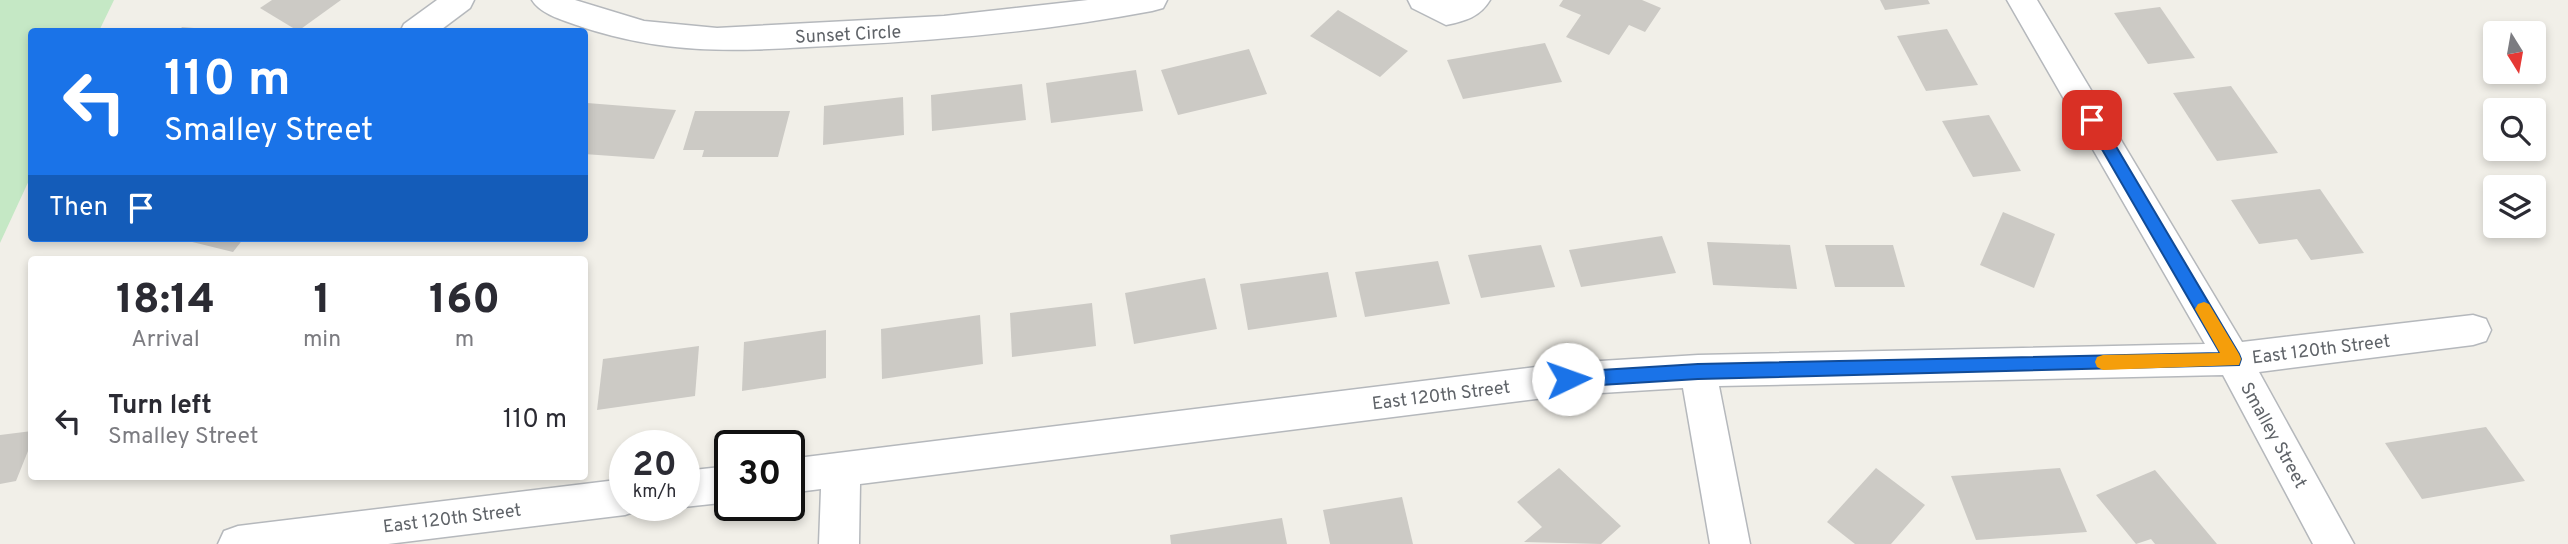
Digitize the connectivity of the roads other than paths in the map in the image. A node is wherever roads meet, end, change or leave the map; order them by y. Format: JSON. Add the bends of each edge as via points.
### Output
{"nodes":[{"id":1,"x":459,"y":0,"type":"edge"},
{"id":2,"x":547,"y":0,"type":"edge"},
{"id":3,"x":1152,"y":0,"type":"edge"},
{"id":4,"x":1423,"y":0,"type":"edge"},
{"id":5,"x":1475,"y":0,"type":"edge"},
{"id":6,"x":2022,"y":0,"type":"edge"},
{"id":7,"x":420,"y":28,"type":"edge"},
{"id":8,"x":2473,"y":330,"type":"dead end"},
{"id":9,"x":2233,"y":359,"type":"junction"},
{"id":10,"x":1698,"y":372,"type":"junction"},
{"id":11,"x":841,"y":470,"type":"junction"},
{"id":12,"x":805,"y":474,"type":"edge"},
{"id":13,"x":609,"y":498,"type":"edge"},
{"id":14,"x":238,"y":544,"type":"edge"},
{"id":15,"x":839,"y":544,"type":"edge"},
{"id":16,"x":1730,"y":544,"type":"edge"},
{"id":17,"x":2334,"y":544,"type":"edge"}],
"edges":[{"from":1,"to":7,"type":"street"},
{"from":2,"to":3,"type":"street","name":"Sunset Circle","via":[[575,14],[660,35],[749,39],[895,32],[1094,12]]},
{"from":4,"to":5,"type":"street","via":[[1446,14],[1461,11]]},
{"from":6,"to":9,"type":"street","name":"Smalley Street"},
{"from":8,"to":9,"type":"street","name":"East 120th Street"},
{"from":9,"to":10,"type":"street","name":"East 120th Street"},
{"from":9,"to":17,"type":"street","name":"Smalley Street"},
{"from":10,"to":11,"type":"street","name":"East 120th Street","via":[[1568,379]]},
{"from":10,"to":16,"type":"street"},
{"from":11,"to":12,"type":"street","name":"East 120th Street"},
{"from":11,"to":15,"type":"street"},
{"from":13,"to":14,"type":"street","name":"East 120th Street"}]}
